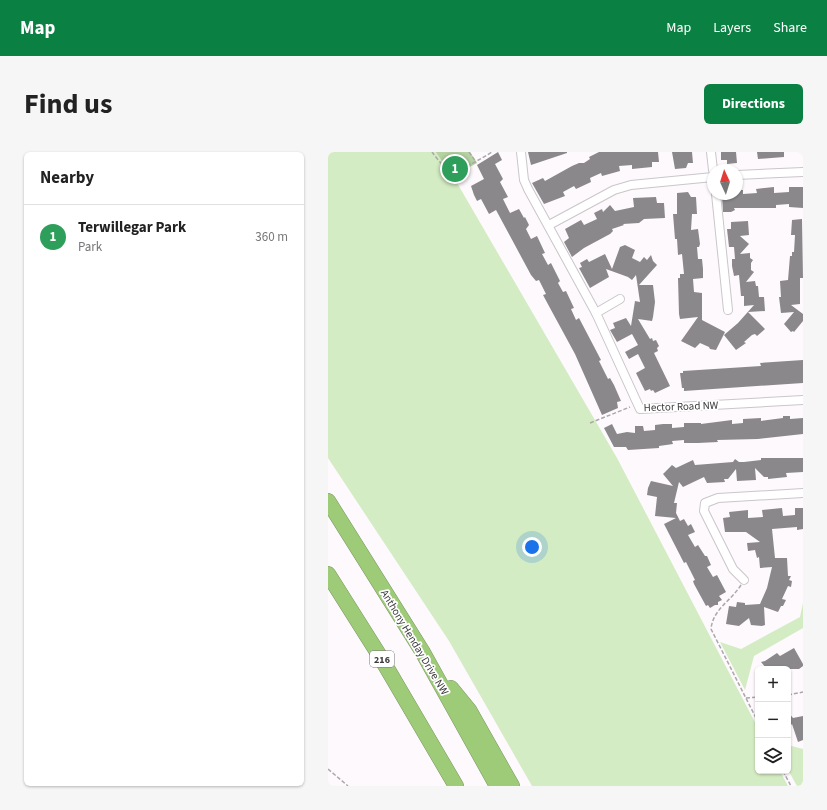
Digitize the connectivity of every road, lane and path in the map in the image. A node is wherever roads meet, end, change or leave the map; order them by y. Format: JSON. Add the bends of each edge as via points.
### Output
{"nodes":[{"id":1,"x":432,"y":152,"type":"edge"},
{"id":2,"x":469,"y":152,"type":"edge"},
{"id":3,"x":492,"y":152,"type":"edge"},
{"id":4,"x":521,"y":152,"type":"edge"},
{"id":5,"x":711,"y":152,"type":"edge"},
{"id":6,"x":476,"y":162,"type":"junction"},
{"id":7,"x":712,"y":164,"type":"edge"},
{"id":8,"x":803,"y":172,"type":"edge"},
{"id":9,"x":743,"y":175,"type":"edge"},
{"id":10,"x":707,"y":178,"type":"edge"},
{"id":11,"x":717,"y":200,"type":"edge"},
{"id":12,"x":549,"y":225,"type":"junction"},
{"id":13,"x":620,"y":299,"type":"dead end"},
{"id":14,"x":728,"y":310,"type":"dead end"},
{"id":15,"x":596,"y":313,"type":"junction"},
{"id":16,"x":803,"y":400,"type":"edge"},
{"id":17,"x":638,"y":404,"type":"junction"},
{"id":18,"x":590,"y":423,"type":"dead end"},
{"id":19,"x":803,"y":493,"type":"edge"},
{"id":20,"x":328,"y":501,"type":"edge"},
{"id":21,"x":328,"y":574,"type":"edge"},
{"id":22,"x":744,"y":580,"type":"joint"},
{"id":23,"x":422,"y":651,"type":"junction"},
{"id":24,"x":803,"y":692,"type":"edge"},
{"id":25,"x":791,"y":694,"type":"edge"},
{"id":26,"x":755,"y":697,"type":"edge"},
{"id":27,"x":746,"y":698,"type":"junction"},
{"id":28,"x":755,"y":716,"type":"edge"},
{"id":29,"x":432,"y":746,"type":"junction"},
{"id":30,"x":328,"y":769,"type":"edge"},
{"id":31,"x":785,"y":774,"type":"edge"},
{"id":32,"x":348,"y":786,"type":"edge"},
{"id":33,"x":449,"y":786,"type":"edge"},
{"id":34,"x":456,"y":786,"type":"edge"},
{"id":35,"x":497,"y":786,"type":"edge"},
{"id":36,"x":512,"y":786,"type":"edge"},
{"id":37,"x":791,"y":786,"type":"edge"}],
"edges":[{"from":1,"to":6,"type":"path","via":[[448,168],[456,169]]},
{"from":2,"to":6,"type":"path"},
{"from":3,"to":6,"type":"path"},
{"from":4,"to":12,"type":"street","name":"Hector Road NW","via":[[524,180]]},
{"from":5,"to":7,"type":"street"},
{"from":8,"to":9,"type":"street"},
{"from":10,"to":12,"type":"street","via":[[631,185],[614,190]]},
{"from":11,"to":14,"type":"street"},
{"from":12,"to":15,"type":"street","name":"Hector Road NW"},
{"from":13,"to":15,"type":"street"},
{"from":15,"to":17,"type":"street","name":"Hector Road NW"},
{"from":16,"to":17,"type":"street","name":"Hector Road NW","via":[[640,409]]},
{"from":17,"to":18,"type":"path"},
{"from":19,"to":22,"type":"street","via":[[718,498],[705,503],[704,511],[733,569]]},
{"from":20,"to":23,"type":"highway","name":"Anthony Henday Drive NW"},
{"from":21,"to":29,"type":"highway","number":"216"},
{"from":22,"to":27,"type":"path","via":[[712,618],[711,629]]},
{"from":23,"to":35,"type":"highway","name":"Anthony Henday Drive NW"},
{"from":23,"to":36,"type":"highway","via":[[469,710]]},
{"from":24,"to":25,"type":"path"},
{"from":26,"to":27,"type":"path"},
{"from":27,"to":28,"type":"path"},
{"from":29,"to":33,"type":"highway"},
{"from":29,"to":34,"type":"highway","number":"216"},
{"from":30,"to":32,"type":"path"},
{"from":31,"to":37,"type":"path"}]}
